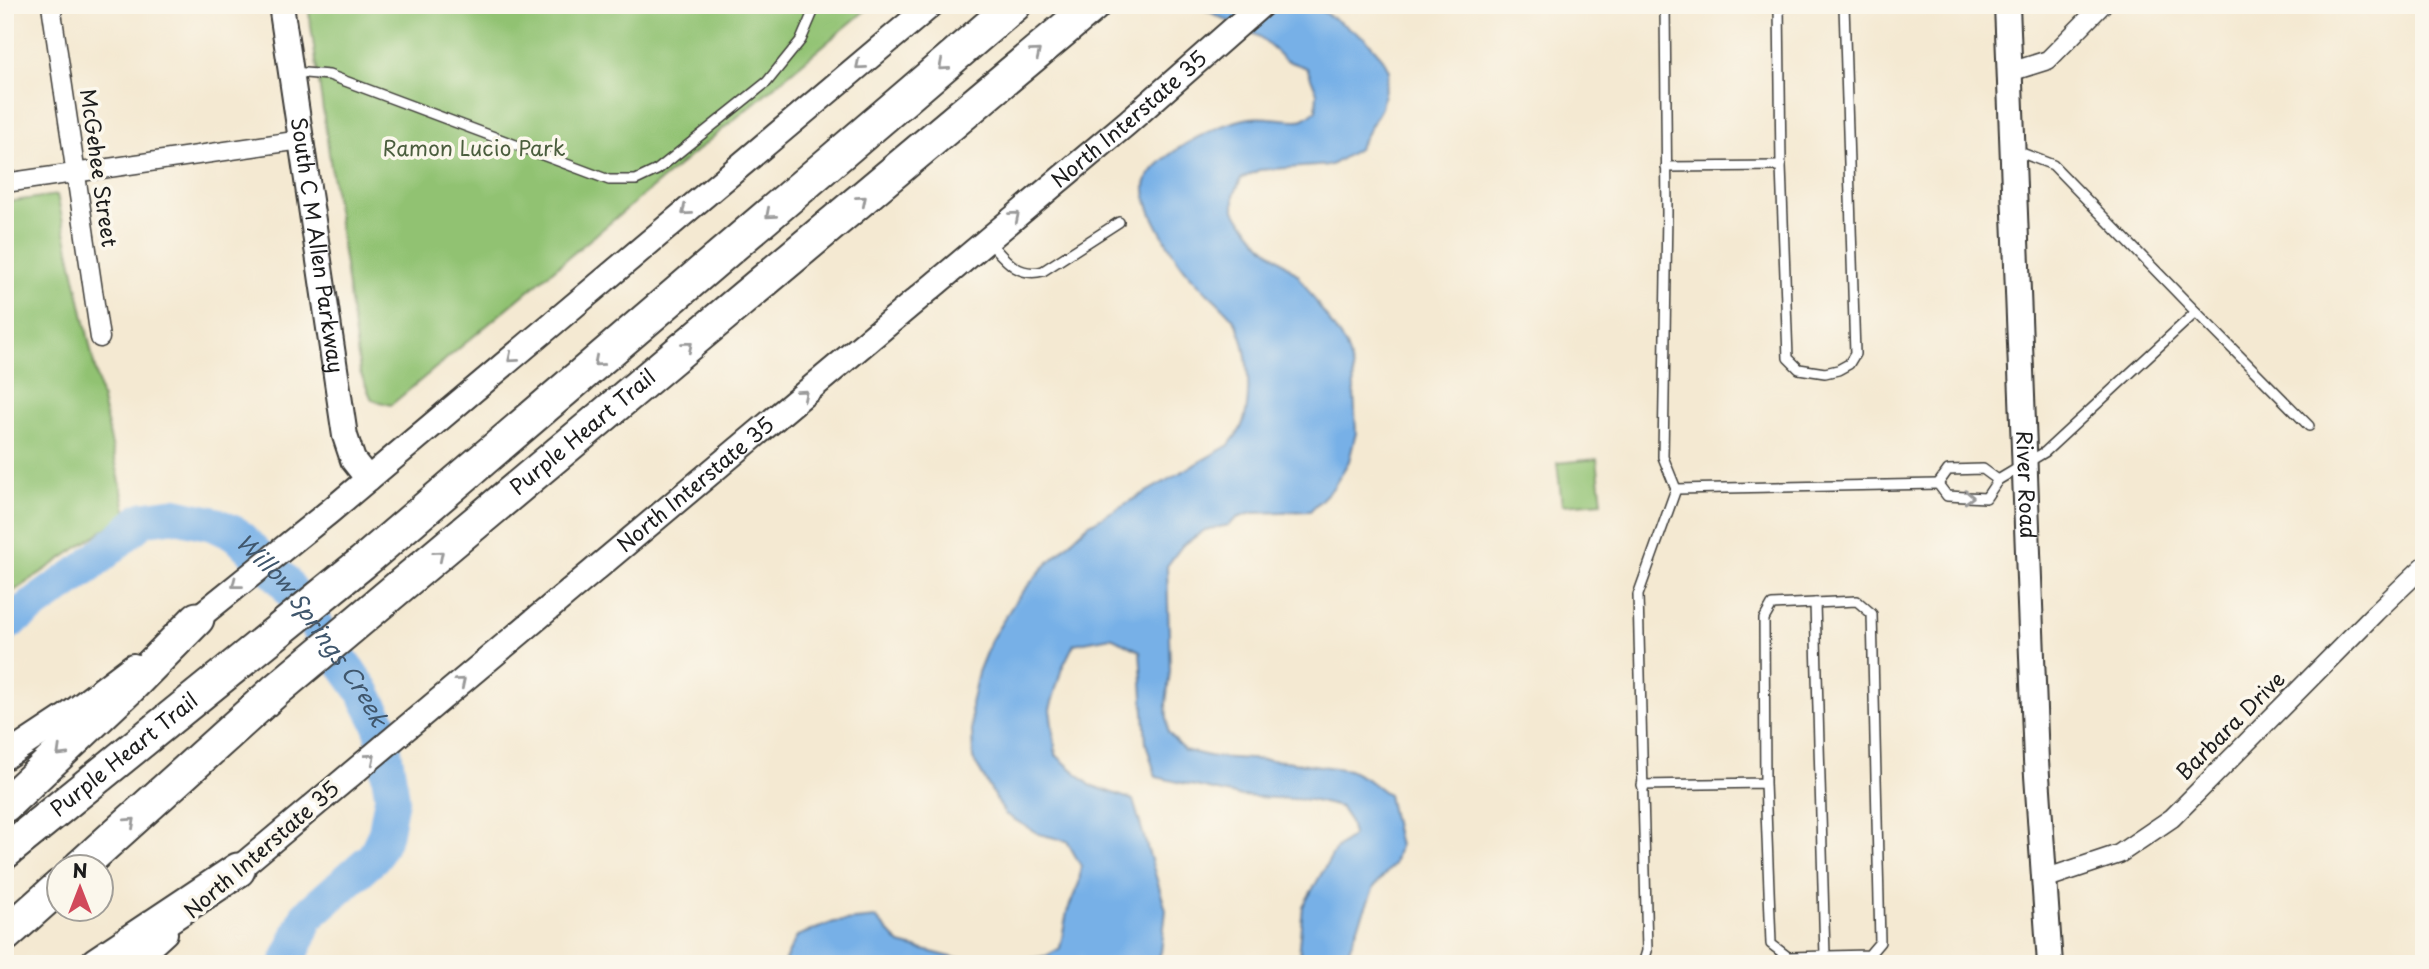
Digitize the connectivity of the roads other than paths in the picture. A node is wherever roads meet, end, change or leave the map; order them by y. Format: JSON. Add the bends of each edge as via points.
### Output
{"nodes":[{"id":1,"x":51,"y":5,"type":"edge"},
{"id":2,"x":281,"y":5,"type":"edge"},
{"id":3,"x":816,"y":5,"type":"edge"},
{"id":4,"x":931,"y":5,"type":"edge"},
{"id":5,"x":1014,"y":5,"type":"edge"},
{"id":6,"x":1093,"y":5,"type":"edge"},
{"id":7,"x":1261,"y":5,"type":"edge"},
{"id":8,"x":1665,"y":5,"type":"edge"},
{"id":9,"x":1779,"y":5,"type":"edge"},
{"id":10,"x":1843,"y":5,"type":"edge"},
{"id":11,"x":2007,"y":5,"type":"edge"},
{"id":12,"x":2102,"y":5,"type":"edge"},
{"id":13,"x":291,"y":72,"type":"junction"},
{"id":14,"x":2010,"y":72,"type":"junction"},
{"id":15,"x":301,"y":140,"type":"junction"},
{"id":16,"x":2012,"y":149,"type":"junction"},
{"id":17,"x":1781,"y":166,"type":"junction"},
{"id":18,"x":1666,"y":167,"type":"junction"},
{"id":19,"x":76,"y":171,"type":"junction"},
{"id":20,"x":5,"y":183,"type":"edge"},
{"id":21,"x":1119,"y":222,"type":"dead end"},
{"id":22,"x":987,"y":240,"type":"junction"},
{"id":23,"x":2196,"y":312,"type":"junction"},
{"id":24,"x":100,"y":338,"type":"dead end"},
{"id":25,"x":2309,"y":426,"type":"dead end"},
{"id":26,"x":2024,"y":465,"type":"junction"},
{"id":27,"x":368,"y":479,"type":"junction"},
{"id":28,"x":1998,"y":480,"type":"junction"},
{"id":29,"x":1938,"y":484,"type":"junction"},
{"id":30,"x":1676,"y":489,"type":"junction"},
{"id":31,"x":2424,"y":566,"type":"edge"},
{"id":32,"x":1815,"y":603,"type":"junction"},
{"id":33,"x":200,"y":615,"type":"junction"},
{"id":34,"x":5,"y":757,"type":"edge"},
{"id":35,"x":1765,"y":783,"type":"junction"},
{"id":36,"x":1642,"y":785,"type":"junction"},
{"id":37,"x":5,"y":805,"type":"edge"},
{"id":38,"x":5,"y":852,"type":"edge"},
{"id":39,"x":96,"y":853,"type":"edge"},
{"id":40,"x":250,"y":859,"type":"junction"},
{"id":41,"x":2044,"y":879,"type":"junction"},
{"id":42,"x":46,"y":898,"type":"edge"},
{"id":43,"x":5,"y":935,"type":"edge"},
{"id":44,"x":1825,"y":956,"type":"junction"},
{"id":45,"x":97,"y":964,"type":"edge"},
{"id":46,"x":131,"y":964,"type":"edge"},
{"id":47,"x":1643,"y":964,"type":"edge"},
{"id":48,"x":2050,"y":964,"type":"edge"}],
"edges":[{"from":1,"to":19,"type":"street","name":"McGehee Street"},
{"from":2,"to":13,"type":"main road","name":"South C M Allen Parkway"},
{"from":3,"to":13,"type":"lane","via":[[800,40],[766,82],[657,170],[636,180],[608,180],[329,75]]},
{"from":4,"to":27,"type":"main road","one_way":true},
{"from":5,"to":38,"type":"highway","name":"Purple Heart Trail","one_way":true,"via":[[362,563]]},
{"from":39,"to":6,"type":"highway","name":"Purple Heart Trail","one_way":true,"via":[[275,691]]},
{"from":22,"to":7,"type":"main road","name":"North Interstate 35","one_way":true},
{"from":8,"to":18,"type":"lane"},
{"from":9,"to":17,"type":"lane"},
{"from":10,"to":17,"type":"lane","via":[[1855,354],[1838,370],[1799,369],[1788,358]]},
{"from":11,"to":14,"type":"main road","name":"River Road"},
{"from":12,"to":14,"type":"street","via":[[2048,60]]},
{"from":13,"to":15,"type":"main road","name":"South C M Allen Parkway"},
{"from":14,"to":16,"type":"main road","name":"River Road"},
{"from":15,"to":19,"type":"street"},
{"from":15,"to":27,"type":"main road","name":"South C M Allen Parkway","via":[[345,436],[353,460]]},
{"from":16,"to":23,"type":"lane","via":[[2053,164]]},
{"from":16,"to":26,"type":"main road","name":"River Road"},
{"from":17,"to":18,"type":"lane"},
{"from":18,"to":30,"type":"lane","via":[[1663,457]]},
{"from":19,"to":20,"type":"street"},
{"from":19,"to":24,"type":"street","name":"McGehee Street"},
{"from":21,"to":22,"type":"lane","via":[[1043,271],[1031,274],[1019,271]]},
{"from":40,"to":22,"type":"main road","name":"North Interstate 35","one_way":true},
{"from":23,"to":25,"type":"lane"},
{"from":23,"to":26,"type":"lane","via":[[2045,452]]},
{"from":26,"to":28,"type":"lane"},
{"from":26,"to":41,"type":"main road","name":"River Road"},
{"from":27,"to":33,"type":"main road","one_way":true},
{"from":28,"to":29,"type":"lane","via":[[1983,469],[1948,470]]},
{"from":29,"to":28,"type":"lane","one_way":true,"via":[[1947,496],[1986,498]]},
{"from":29,"to":30,"type":"lane"},
{"from":30,"to":36,"type":"lane","via":[[1638,595]]},
{"from":31,"to":41,"type":"street","name":"Barbara Drive","via":[[2172,818],[2119,854]]},
{"from":32,"to":35,"type":"lane","via":[[1772,605],[1763,619]]},
{"from":32,"to":44,"type":"lane"},
{"from":32,"to":44,"type":"lane","via":[[1857,601],[1872,614],[1880,942],[1869,955]]},
{"from":33,"to":34,"type":"main road","via":[[68,716]]},
{"from":33,"to":37,"type":"highway","one_way":true},
{"from":35,"to":36,"type":"lane"},
{"from":35,"to":44,"type":"lane","via":[[1771,944],[1788,957]]},
{"from":36,"to":47,"type":"lane","via":[[1647,951]]},
{"from":40,"to":45,"type":"highway"},
{"from":40,"to":46,"type":"main road","name":"North Interstate 35"},
{"from":41,"to":48,"type":"main road","name":"River Road"},
{"from":42,"to":43,"type":"highway"}]}
